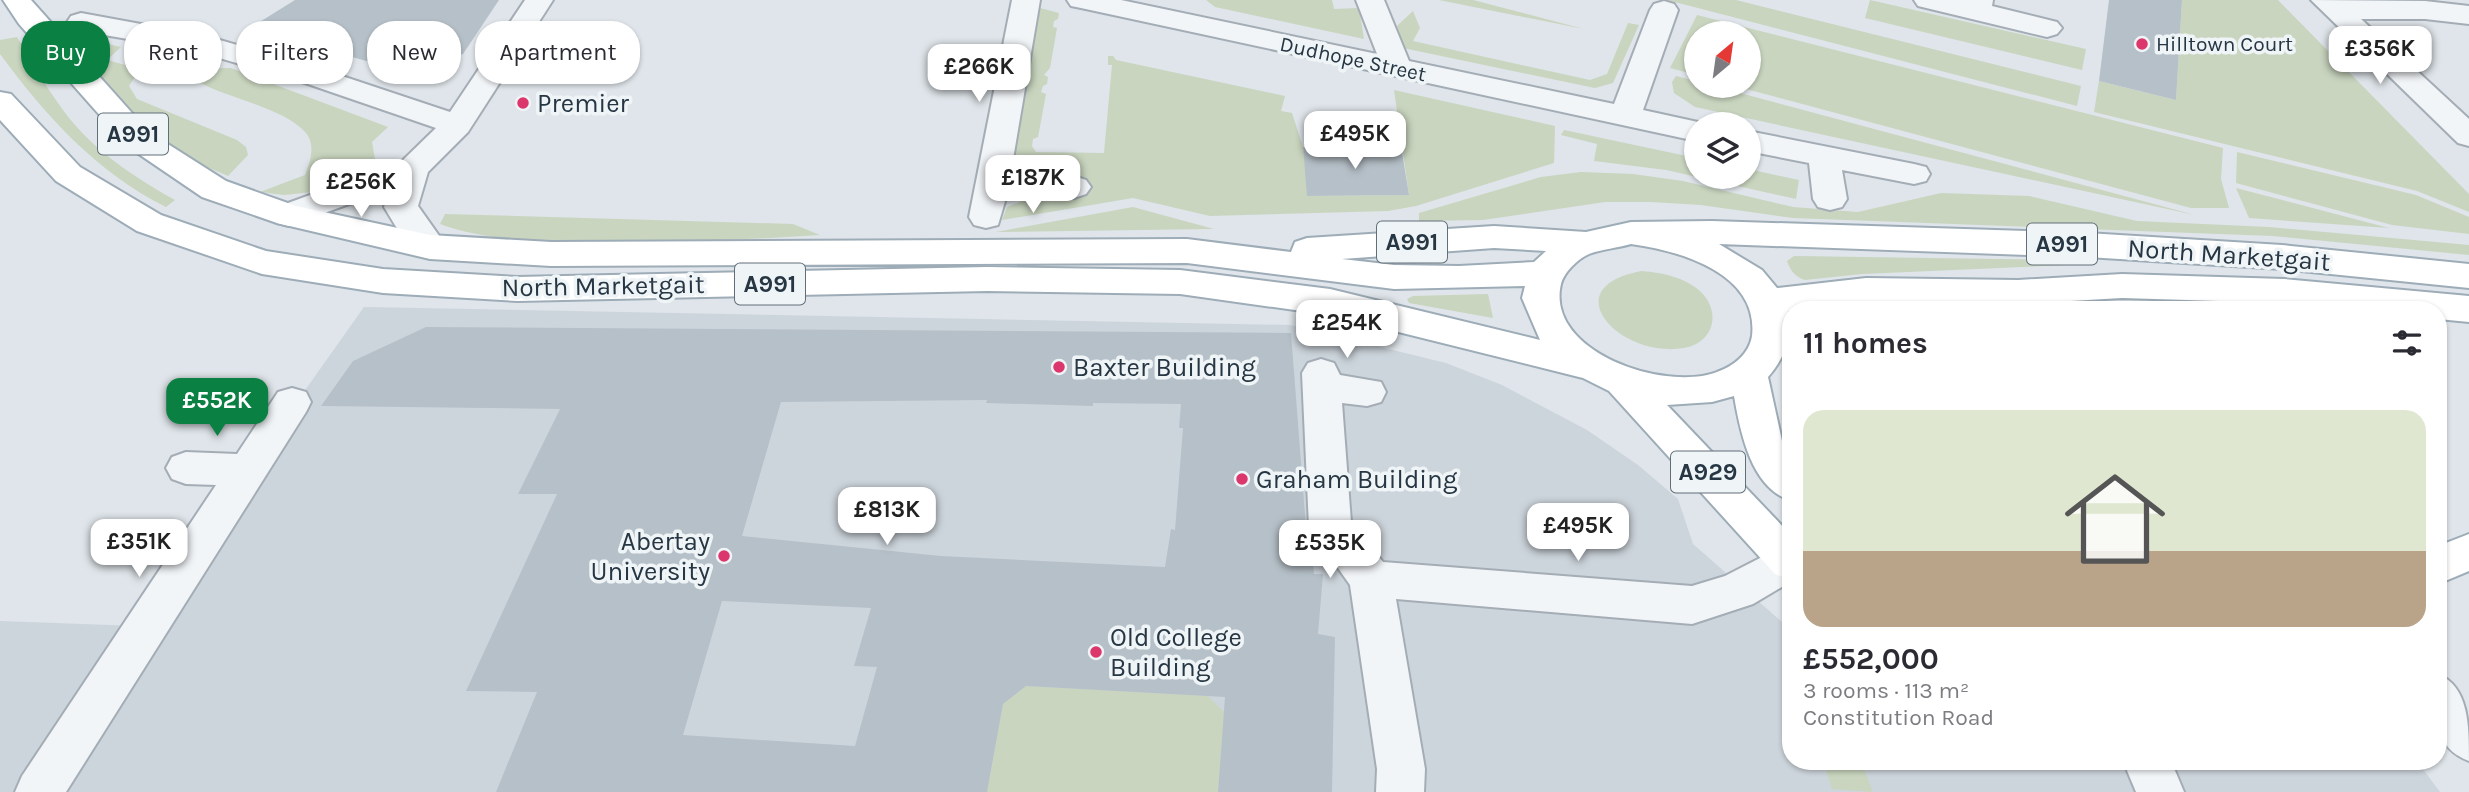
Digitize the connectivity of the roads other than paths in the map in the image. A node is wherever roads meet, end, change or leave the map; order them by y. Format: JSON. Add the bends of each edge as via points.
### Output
{"nodes":[{"id":1,"x":17,"y":0,"type":"edge"},
{"id":2,"x":539,"y":0,"type":"edge"},
{"id":3,"x":1026,"y":0,"type":"edge"},
{"id":4,"x":1082,"y":0,"type":"edge"},
{"id":5,"x":1370,"y":0,"type":"edge"},
{"id":6,"x":1928,"y":0,"type":"edge"},
{"id":7,"x":2330,"y":5,"type":"edge"},
{"id":8,"x":1977,"y":6,"type":"edge"},
{"id":9,"x":1664,"y":10,"type":"dead end"},
{"id":10,"x":2469,"y":15,"type":"edge"},
{"id":11,"x":110,"y":27,"type":"edge"},
{"id":12,"x":2047,"y":28,"type":"dead end"},
{"id":13,"x":1397,"y":68,"type":"junction"},
{"id":14,"x":0,"y":101,"type":"edge"},
{"id":15,"x":1625,"y":117,"type":"junction"},
{"id":16,"x":457,"y":125,"type":"junction"},
{"id":17,"x":1684,"y":129,"type":"edge"},
{"id":18,"x":2469,"y":136,"type":"edge"},
{"id":19,"x":1761,"y":143,"type":"edge"},
{"id":20,"x":1824,"y":155,"type":"junction"},
{"id":21,"x":413,"y":169,"type":"junction"},
{"id":22,"x":1914,"y":174,"type":"dead end"},
{"id":23,"x":1074,"y":187,"type":"dead end"},
{"id":24,"x":1830,"y":199,"type":"dead end"},
{"id":25,"x":289,"y":215,"type":"junction"},
{"id":26,"x":1653,"y":234,"type":"junction"},
{"id":27,"x":1581,"y":242,"type":"junction"},
{"id":28,"x":430,"y":247,"type":"junction"},
{"id":29,"x":1244,"y":256,"type":"junction"},
{"id":30,"x":1545,"y":273,"type":"junction"},
{"id":31,"x":2469,"y":276,"type":"edge"},
{"id":32,"x":2018,"y":292,"type":"junction"},
{"id":33,"x":1988,"y":301,"type":"edge"},
{"id":34,"x":2387,"y":301,"type":"edge"},
{"id":35,"x":1765,"y":302,"type":"junction"},
{"id":36,"x":2447,"y":307,"type":"edge"},
{"id":37,"x":2469,"y":309,"type":"edge"},
{"id":38,"x":1769,"y":354,"type":"edge"},
{"id":39,"x":1586,"y":365,"type":"junction"},
{"id":40,"x":1623,"y":383,"type":"junction"},
{"id":41,"x":1367,"y":392,"type":"dead end"},
{"id":42,"x":292,"y":402,"type":"dead end"},
{"id":43,"x":186,"y":468,"type":"dead end"},
{"id":44,"x":246,"y":470,"type":"junction"},
{"id":45,"x":1782,"y":472,"type":"edge"},
{"id":46,"x":2469,"y":551,"type":"edge"},
{"id":47,"x":1782,"y":552,"type":"edge"},
{"id":48,"x":2447,"y":562,"type":"edge"},
{"id":49,"x":1782,"y":566,"type":"edge"},
{"id":50,"x":1371,"y":579,"type":"junction"},
{"id":51,"x":2447,"y":707,"type":"edge"},
{"id":52,"x":2469,"y":738,"type":"edge"},
{"id":53,"x":2151,"y":770,"type":"edge"},
{"id":54,"x":39,"y":792,"type":"edge"},
{"id":55,"x":1400,"y":792,"type":"edge"},
{"id":56,"x":2160,"y":792,"type":"edge"}],
"edges":[{"from":1,"to":25,"type":"main road","name":"North Marketgait","number":"A991","via":[[138,139],[215,189]]},
{"from":2,"to":16,"type":"street"},
{"from":3,"to":23,"type":"street","via":[[988,202]]},
{"from":4,"to":13,"type":"street","name":"Dudhope Street"},
{"from":5,"to":13,"type":"street"},
{"from":6,"to":8,"type":"street"},
{"from":7,"to":10,"type":"street"},
{"from":7,"to":18,"type":"street"},
{"from":8,"to":12,"type":"street"},
{"from":9,"to":15,"type":"street"},
{"from":11,"to":16,"type":"street","via":[[196,42]]},
{"from":13,"to":15,"type":"street","name":"Dudhope Street"},
{"from":14,"to":39,"type":"main road","name":"North Marketgait","number":"A991","via":[[68,174],[149,223],[262,262],[383,281],[517,289],[987,279],[1180,282],[1330,302]]},
{"from":15,"to":17,"type":"street","name":"Dudhope Street"},
{"from":16,"to":21,"type":"street"},
{"from":19,"to":20,"type":"street"},
{"from":20,"to":22,"type":"street"},
{"from":20,"to":24,"type":"street"},
{"from":21,"to":25,"type":"street"},
{"from":21,"to":28,"type":"street","via":[[401,207]]},
{"from":25,"to":28,"type":"main road","name":"North Marketgait","number":"A991"},
{"from":26,"to":27,"type":"main road","number":"A991","via":[[1609,235]]},
{"from":26,"to":31,"type":"main road","name":"North Marketgait","number":"A991","via":[[1712,232],[2101,246],[2283,257]]},
{"from":26,"to":35,"type":"main road","number":"A991","via":[[1719,256],[1754,285]]},
{"from":27,"to":29,"type":"main road","name":"North Marketgait","number":"A991","via":[[1494,237]]},
{"from":27,"to":30,"type":"main road","number":"A991","via":[[1559,256]]},
{"from":28,"to":29,"type":"main road","name":"North Marketgait","number":"A991","via":[[551,254],[1148,251]]},
{"from":29,"to":30,"type":"main road","name":"North Marketgait","number":"A991","via":[[1376,276]]},
{"from":30,"to":39,"type":"main road","number":"A991","via":[[1539,294],[1543,316],[1559,343]]},
{"from":32,"to":33,"type":"main road"},
{"from":32,"to":34,"type":"main road","name":"North Marketgait","number":"A991","via":[[2122,286],[2284,291]]},
{"from":32,"to":35,"type":"main road","name":"North Marketgait","number":"A991","via":[[1867,290]]},
{"from":35,"to":38,"type":"main road","via":[[1770,316]]},
{"from":36,"to":37,"type":"main road","name":"North Marketgait","number":"A991"},
{"from":38,"to":40,"type":"main road","number":"A991","via":[[1725,385],[1697,391],[1660,391]]},
{"from":38,"to":45,"type":"main road","number":"A929","via":[[1763,445]]},
{"from":39,"to":40,"type":"main road","number":"A991"},
{"from":40,"to":47,"type":"main road","number":"A929"},
{"from":41,"to":50,"type":"street","via":[[1322,380],[1330,527]]},
{"from":42,"to":44,"type":"street"},
{"from":43,"to":44,"type":"street"},
{"from":44,"to":54,"type":"street"},
{"from":46,"to":48,"type":"main road"},
{"from":49,"to":50,"type":"street","via":[[1738,591],[1692,605]]},
{"from":50,"to":55,"type":"street","via":[[1401,769]]},
{"from":51,"to":52,"type":"street"},
{"from":53,"to":56,"type":"street"}]}
